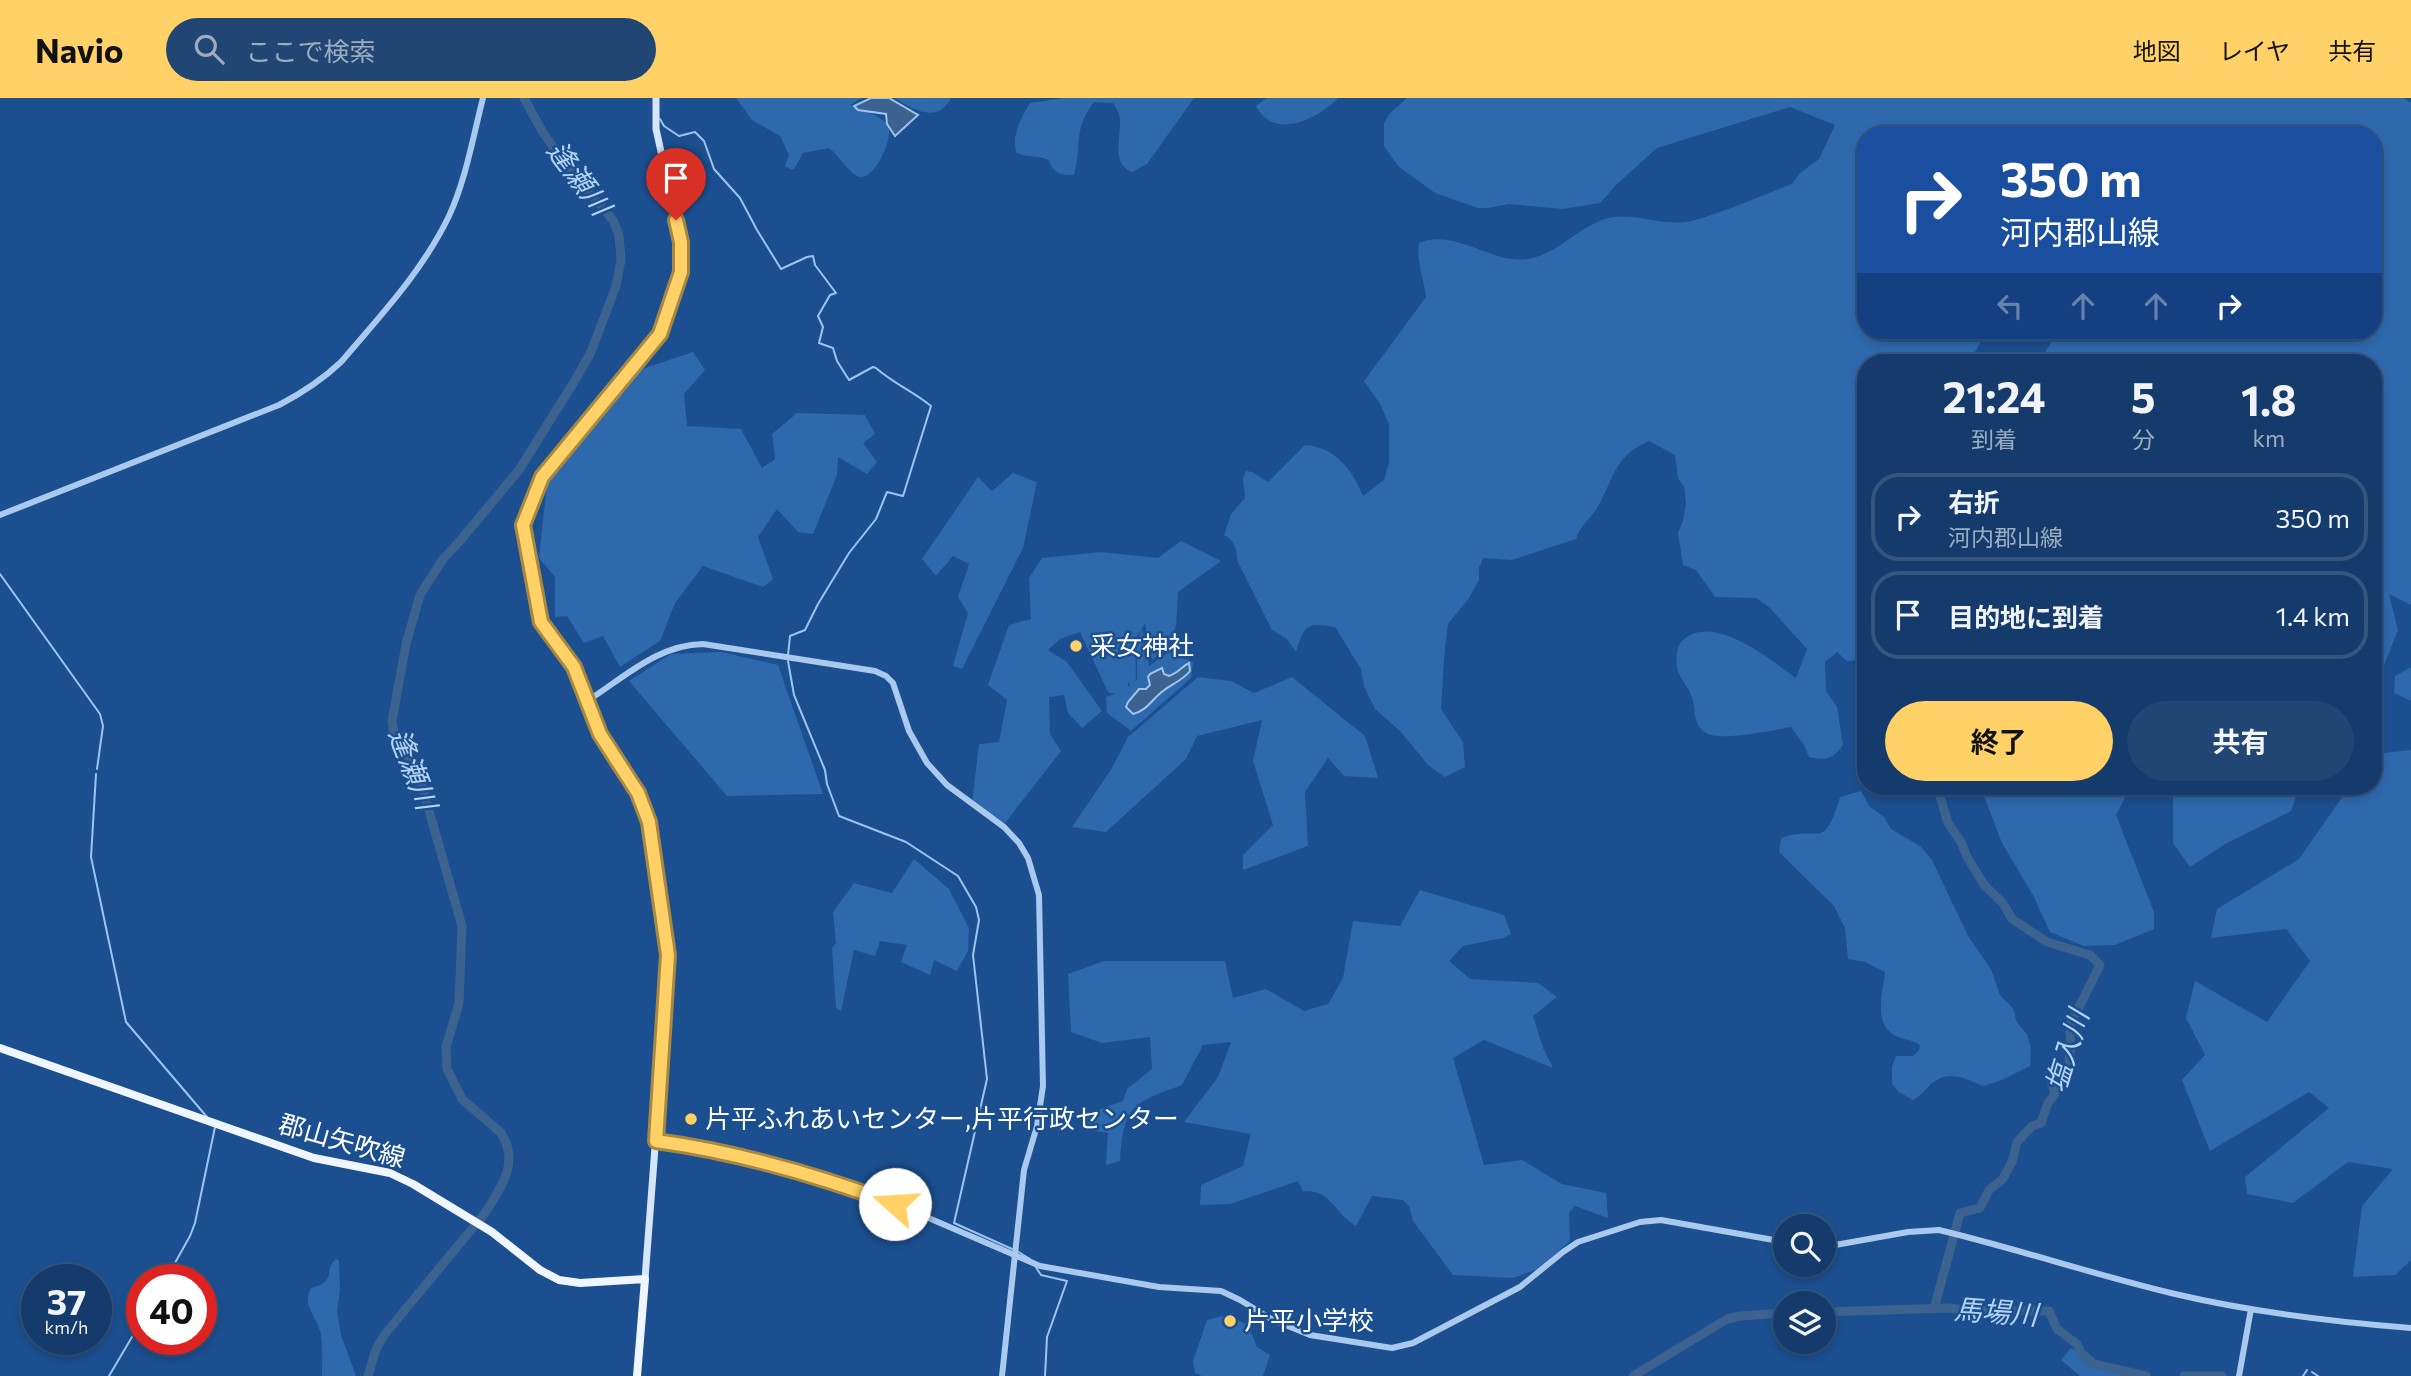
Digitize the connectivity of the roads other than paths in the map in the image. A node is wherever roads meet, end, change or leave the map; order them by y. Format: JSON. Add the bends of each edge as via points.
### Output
{"nodes":[{"id":1,"x":483,"y":98,"type":"edge"},
{"id":2,"x":656,"y":98,"type":"edge"},
{"id":3,"x":0,"y":515,"type":"edge"},
{"id":4,"x":587,"y":701,"type":"junction"},
{"id":5,"x":0,"y":1048,"type":"edge"},
{"id":6,"x":656,"y":1141,"type":"junction"},
{"id":7,"x":1773,"y":1240,"type":"edge"},
{"id":8,"x":1836,"y":1245,"type":"edge"},
{"id":9,"x":1015,"y":1257,"type":"junction"},
{"id":10,"x":645,"y":1279,"type":"junction"},
{"id":11,"x":2250,"y":1309,"type":"junction"},
{"id":12,"x":2411,"y":1328,"type":"edge"},
{"id":13,"x":637,"y":1376,"type":"edge"},
{"id":14,"x":1002,"y":1376,"type":"edge"},
{"id":15,"x":2239,"y":1376,"type":"edge"}],
"edges":[{"from":1,"to":3,"type":"street","via":[[460,187],[439,234],[400,293],[330,372],[279,405]]},
{"from":2,"to":4,"type":"main road","via":[[656,129],[681,242],[681,272],[675,292],[660,334],[542,477],[523,525],[541,622],[574,667]]},
{"from":4,"to":6,"type":"main road","via":[[600,734],[645,807],[655,853],[668,965]]},
{"from":4,"to":9,"type":"street","via":[[634,667],[684,645],[703,644],[875,671],[893,683],[909,732],[927,763],[1019,843],[1039,895],[1044,1063],[1041,1108],[1024,1171]]},
{"from":5,"to":10,"type":"main road","name":"郡山矢吹線","via":[[314,1158],[390,1172],[492,1232],[559,1280]]},
{"from":6,"to":9,"type":"street","via":[[792,1170],[870,1195]]},
{"from":6,"to":10,"type":"main road"},
{"from":7,"to":9,"type":"street","via":[[1661,1220],[1640,1222],[1578,1242],[1520,1287],[1413,1343],[1392,1348],[1310,1335],[1221,1291],[1096,1277]]},
{"from":8,"to":11,"type":"street","via":[[1939,1230],[2175,1294]]},
{"from":9,"to":14,"type":"street"},
{"from":10,"to":13,"type":"main road"},
{"from":11,"to":12,"type":"street"},
{"from":11,"to":15,"type":"street"}]}
